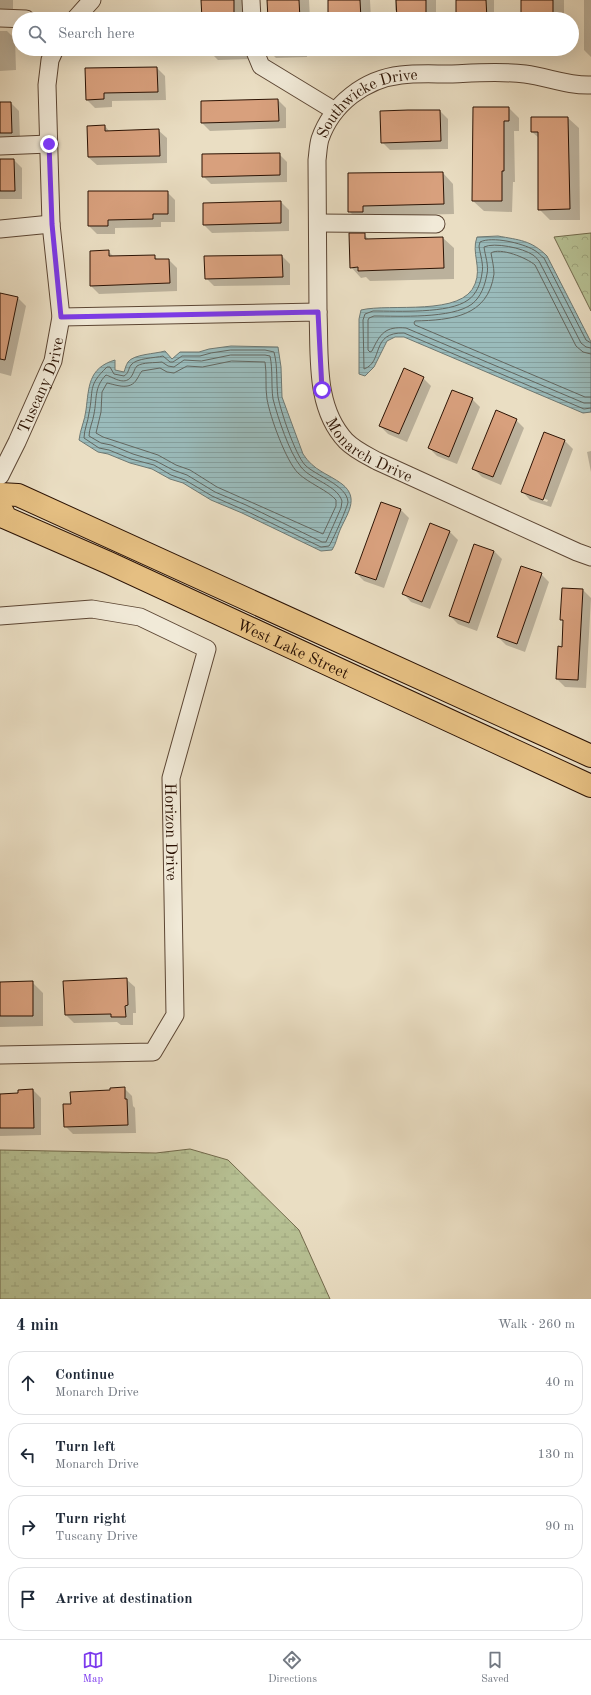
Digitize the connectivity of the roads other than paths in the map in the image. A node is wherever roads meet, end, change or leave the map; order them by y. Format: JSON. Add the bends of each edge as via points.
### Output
{"nodes":[{"id":1,"x":92,"y":0,"type":"edge"},
{"id":2,"x":251,"y":0,"type":"edge"},
{"id":3,"x":81,"y":12,"type":"edge"},
{"id":4,"x":252,"y":12,"type":"edge"},
{"id":5,"x":0,"y":18,"type":"edge"},
{"id":6,"x":12,"y":18,"type":"edge"},
{"id":7,"x":52,"y":56,"type":"edge"},
{"id":8,"x":257,"y":56,"type":"edge"},
{"id":9,"x":591,"y":85,"type":"edge"},
{"id":10,"x":335,"y":111,"type":"junction"},
{"id":11,"x":49,"y":144,"type":"junction"},
{"id":12,"x":0,"y":146,"type":"edge"},
{"id":13,"x":318,"y":223,"type":"junction"},
{"id":14,"x":52,"y":224,"type":"junction"},
{"id":15,"x":436,"y":224,"type":"dead end"},
{"id":16,"x":0,"y":229,"type":"edge"},
{"id":17,"x":318,"y":312,"type":"junction"},
{"id":18,"x":61,"y":317,"type":"junction"},
{"id":19,"x":0,"y":476,"type":"edge"},
{"id":20,"x":0,"y":494,"type":"edge"},
{"id":21,"x":0,"y":507,"type":"edge"},
{"id":22,"x":591,"y":557,"type":"edge"},
{"id":23,"x":0,"y":616,"type":"edge"},
{"id":24,"x":591,"y":756,"type":"edge"},
{"id":25,"x":591,"y":786,"type":"edge"},
{"id":26,"x":0,"y":1055,"type":"edge"}],
"edges":[{"from":1,"to":3,"type":"street"},
{"from":2,"to":4,"type":"street"},
{"from":5,"to":6,"type":"street"},
{"from":7,"to":11,"type":"street","name":"Tuscany Drive","via":[[47,85]]},
{"from":8,"to":10,"type":"street","via":[[261,66]]},
{"from":9,"to":10,"type":"street","name":"Southwicke Drive","via":[[564,83],[526,74],[402,75],[377,80],[364,86]]},
{"from":10,"to":13,"type":"street","name":"Southwicke Drive","via":[[320,140],[317,160]]},
{"from":11,"to":12,"type":"street"},
{"from":11,"to":14,"type":"street","name":"Tuscany Drive"},
{"from":13,"to":15,"type":"street"},
{"from":13,"to":17,"type":"street","name":"Southwicke Drive"},
{"from":14,"to":16,"type":"street"},
{"from":14,"to":18,"type":"street","name":"Tuscany Drive"},
{"from":17,"to":18,"type":"street"},
{"from":17,"to":22,"type":"street","name":"Monarch Drive","via":[[322,390],[337,428],[347,441],[377,461]]},
{"from":18,"to":19,"type":"street","name":"Tuscany Drive","via":[[53,361]]},
{"from":20,"to":24,"type":"highway","name":"West Lake Street","via":[[18,495]]},
{"from":21,"to":25,"type":"highway","name":"West Lake Street","via":[[6,518]]},
{"from":23,"to":26,"type":"street","name":"Horizon Drive","via":[[92,609],[140,617],[207,649],[171,778],[175,1015],[152,1052]]}]}
